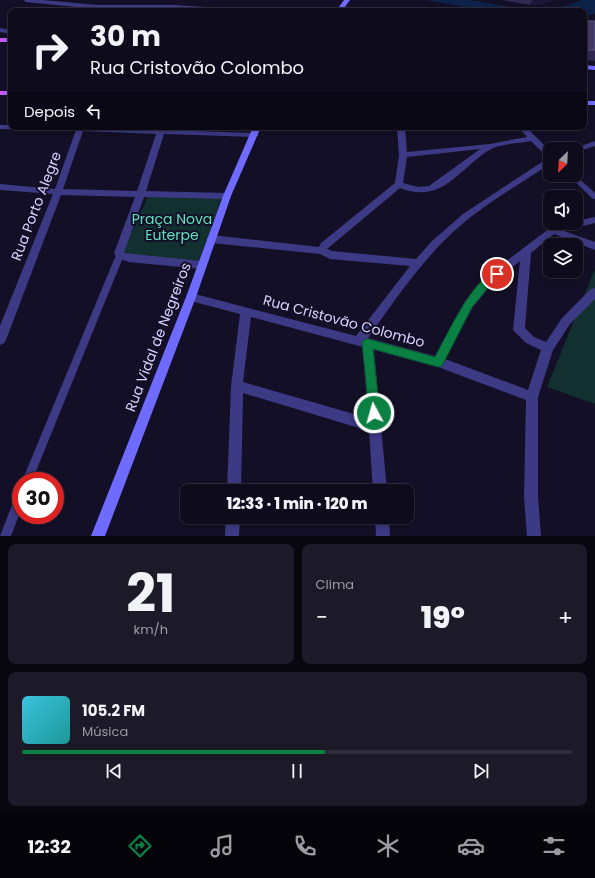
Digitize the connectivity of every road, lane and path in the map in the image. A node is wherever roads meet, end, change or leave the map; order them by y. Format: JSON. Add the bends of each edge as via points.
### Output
{"nodes":[{"id":1,"x":26,"y":0,"type":"edge"},
{"id":2,"x":86,"y":0,"type":"edge"},
{"id":3,"x":76,"y":6,"type":"junction"},
{"id":4,"x":74,"y":8,"type":"edge"},
{"id":5,"x":190,"y":8,"type":"edge"},
{"id":6,"x":79,"y":130,"type":"edge"},
{"id":7,"x":161,"y":130,"type":"edge"},
{"id":8,"x":208,"y":130,"type":"edge"},
{"id":9,"x":401,"y":130,"type":"edge"},
{"id":10,"x":525,"y":130,"type":"edge"},
{"id":11,"x":256,"y":131,"type":"edge"},
{"id":12,"x":533,"y":138,"type":"junction"},
{"id":13,"x":595,"y":143,"type":"edge"},
{"id":14,"x":490,"y":146,"type":"junction"},
{"id":15,"x":583,"y":147,"type":"edge"},
{"id":16,"x":543,"y":149,"type":"edge"},
{"id":17,"x":403,"y":155,"type":"junction"},
{"id":18,"x":543,"y":165,"type":"edge"},
{"id":19,"x":578,"y":182,"type":"edge"},
{"id":20,"x":399,"y":184,"type":"junction"},
{"id":21,"x":0,"y":187,"type":"edge"},
{"id":22,"x":58,"y":192,"type":"junction"},
{"id":23,"x":141,"y":193,"type":"junction"},
{"id":24,"x":227,"y":196,"type":"junction"},
{"id":25,"x":595,"y":198,"type":"edge"},
{"id":26,"x":595,"y":220,"type":"edge"},
{"id":27,"x":583,"y":223,"type":"edge"},
{"id":28,"x":553,"y":230,"type":"joint"},
{"id":29,"x":211,"y":239,"type":"junction"},
{"id":30,"x":595,"y":246,"type":"edge"},
{"id":31,"x":322,"y":251,"type":"junction"},
{"id":32,"x":526,"y":252,"type":"junction"},
{"id":33,"x":120,"y":255,"type":"junction"},
{"id":34,"x":417,"y":263,"type":"junction"},
{"id":35,"x":201,"y":265,"type":"junction"},
{"id":36,"x":595,"y":292,"type":"edge"},
{"id":37,"x":191,"y":297,"type":"junction"},
{"id":38,"x":246,"y":311,"type":"junction"},
{"id":39,"x":0,"y":340,"type":"edge"},
{"id":40,"x":363,"y":342,"type":"junction"},
{"id":41,"x":548,"y":348,"type":"junction"},
{"id":42,"x":438,"y":362,"type":"junction"},
{"id":43,"x":237,"y":386,"type":"junction"},
{"id":44,"x":532,"y":397,"type":"junction"},
{"id":45,"x":376,"y":427,"type":"junction"},
{"id":46,"x":31,"y":472,"type":"edge"},
{"id":47,"x":234,"y":484,"type":"edge"},
{"id":48,"x":380,"y":484,"type":"edge"},
{"id":49,"x":12,"y":518,"type":"edge"},
{"id":50,"x":233,"y":524,"type":"edge"},
{"id":51,"x":382,"y":524,"type":"edge"},
{"id":52,"x":5,"y":536,"type":"edge"},
{"id":53,"x":98,"y":536,"type":"edge"},
{"id":54,"x":232,"y":536,"type":"edge"},
{"id":55,"x":383,"y":536,"type":"edge"},
{"id":56,"x":534,"y":536,"type":"edge"}],
"edges":[{"from":1,"to":3,"type":"street"},
{"from":2,"to":3,"type":"street"},
{"from":3,"to":4,"type":"street"},
{"from":3,"to":5,"type":"street"},
{"from":6,"to":22,"type":"street","name":"Rua Porto Alegre"},
{"from":7,"to":23,"type":"street"},
{"from":8,"to":11,"type":"street"},
{"from":9,"to":17,"type":"street"},
{"from":10,"to":12,"type":"street"},
{"from":11,"to":24,"type":"street","name":"Rua Vidal de Negreiros"},
{"from":12,"to":14,"type":"street"},
{"from":12,"to":16,"type":"street"},
{"from":13,"to":15,"type":"street"},
{"from":14,"to":17,"type":"street"},
{"from":14,"to":20,"type":"street","via":[[430,190],[415,191]]},
{"from":17,"to":20,"type":"street"},
{"from":18,"to":34,"type":"street","via":[[466,216]]},
{"from":19,"to":25,"type":"lane"},
{"from":20,"to":31,"type":"street","via":[[324,246]]},
{"from":21,"to":22,"type":"street"},
{"from":22,"to":23,"type":"street"},
{"from":22,"to":39,"type":"street","name":"Rua Porto Alegre"},
{"from":23,"to":24,"type":"street"},
{"from":23,"to":33,"type":"street","via":[[119,250]]},
{"from":24,"to":29,"type":"street","name":"Rua Vidal de Negreiros"},
{"from":26,"to":27,"type":"street"},
{"from":28,"to":30,"type":"street"},
{"from":28,"to":32,"type":"street"},
{"from":29,"to":31,"type":"street"},
{"from":29,"to":35,"type":"street","name":"Rua Vidal de Negreiros"},
{"from":31,"to":34,"type":"street","via":[[330,255]]},
{"from":32,"to":41,"type":"street","via":[[520,330],[530,340]]},
{"from":32,"to":42,"type":"street","via":[[488,281],[469,304]]},
{"from":33,"to":35,"type":"street"},
{"from":33,"to":46,"type":"lane"},
{"from":34,"to":40,"type":"street"},
{"from":35,"to":37,"type":"street","name":"Rua Vidal de Negreiros"},
{"from":36,"to":41,"type":"street","via":[[566,321]]},
{"from":37,"to":38,"type":"street","name":"Rua Cristovão Colombo"},
{"from":37,"to":53,"type":"street","name":"Rua Vidal de Negreiros"},
{"from":38,"to":40,"type":"street","name":"Rua Cristovão Colombo"},
{"from":38,"to":43,"type":"street"},
{"from":40,"to":42,"type":"street","name":"Rua Cristovão Colombo"},
{"from":40,"to":45,"type":"street"},
{"from":41,"to":44,"type":"street"},
{"from":42,"to":44,"type":"street","name":"Rua Cristovão Colombo"},
{"from":43,"to":45,"type":"street"},
{"from":43,"to":47,"type":"street"},
{"from":44,"to":56,"type":"street","via":[[531,497]]},
{"from":45,"to":48,"type":"street"},
{"from":49,"to":52,"type":"lane"},
{"from":50,"to":54,"type":"street"},
{"from":51,"to":55,"type":"street"}]}
